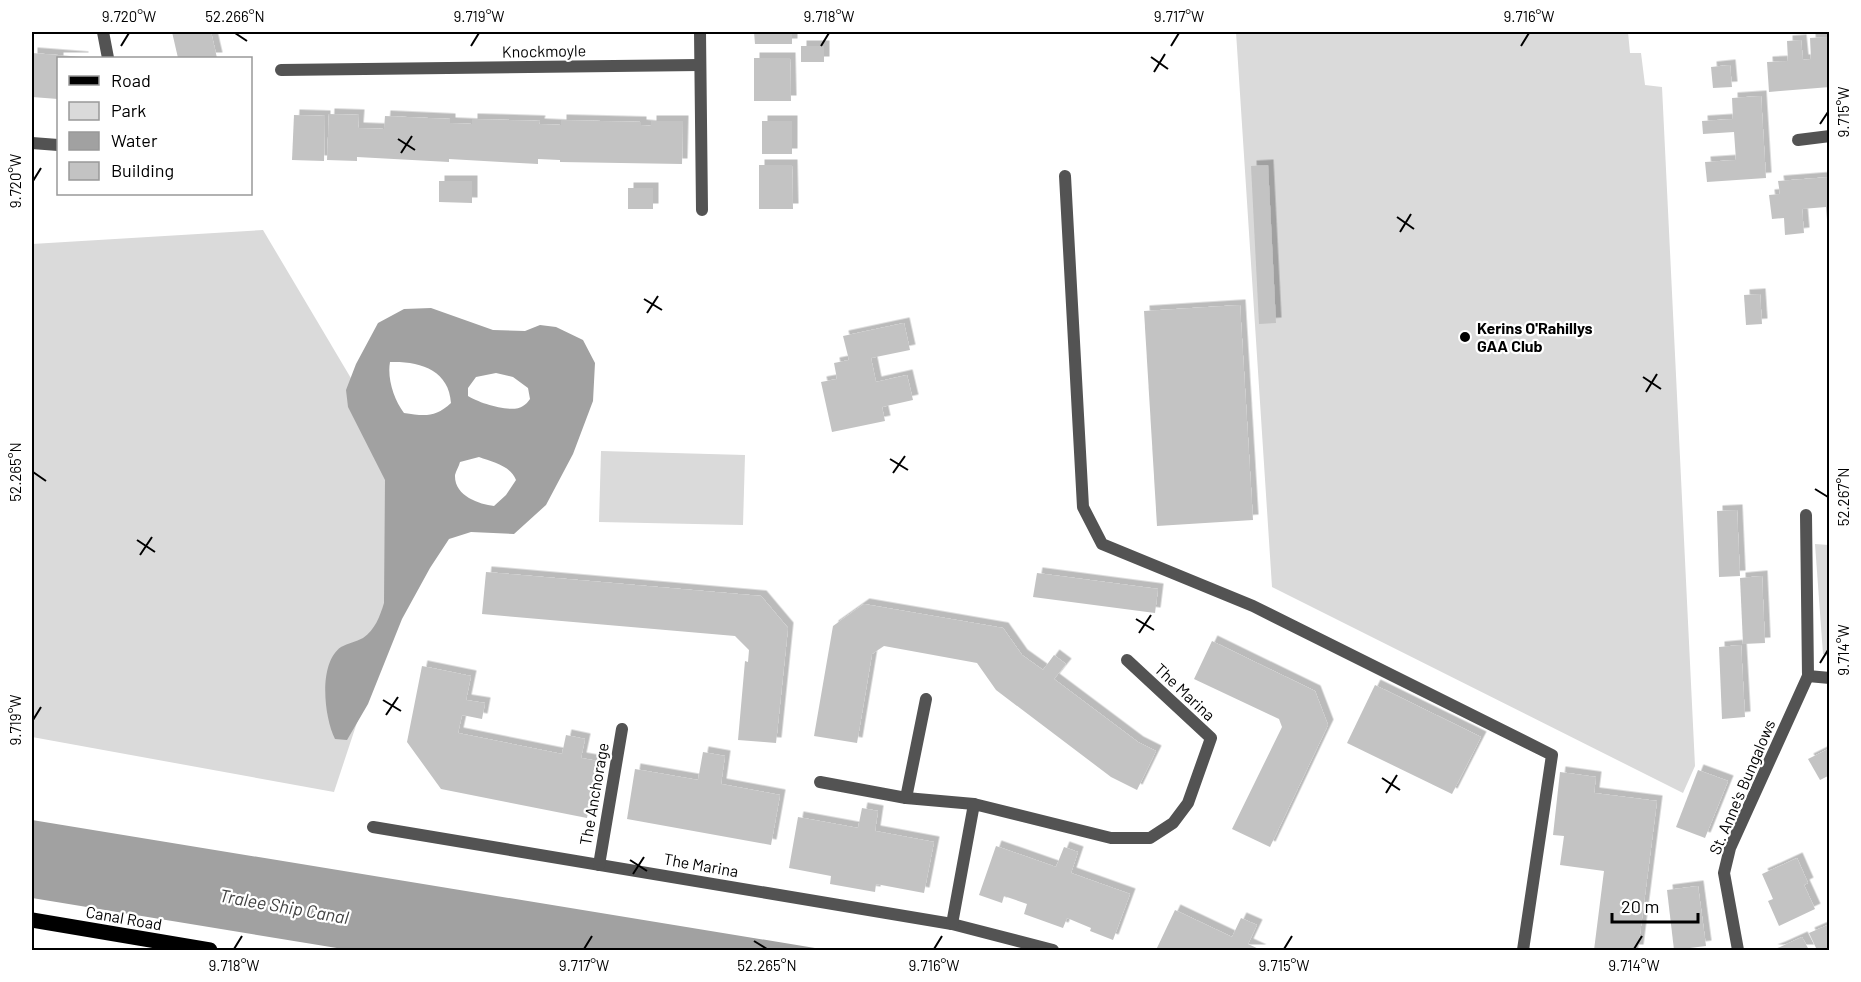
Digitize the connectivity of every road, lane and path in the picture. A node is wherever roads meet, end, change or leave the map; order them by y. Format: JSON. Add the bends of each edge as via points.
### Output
{"nodes":[{"id":1,"x":103,"y":32,"type":"edge"},
{"id":2,"x":700,"y":32,"type":"edge"},
{"id":3,"x":108,"y":57,"type":"edge"},
{"id":4,"x":699,"y":65,"type":"junction"},
{"id":5,"x":281,"y":70,"type":"dead end"},
{"id":6,"x":1830,"y":136,"type":"edge"},
{"id":7,"x":1798,"y":140,"type":"dead end"},
{"id":8,"x":32,"y":143,"type":"edge"},
{"id":9,"x":57,"y":145,"type":"edge"},
{"id":10,"x":1065,"y":176,"type":"dead end"},
{"id":11,"x":702,"y":210,"type":"dead end"},
{"id":12,"x":1806,"y":515,"type":"dead end"},
{"id":13,"x":1127,"y":660,"type":"dead end"},
{"id":14,"x":1808,"y":676,"type":"junction"},
{"id":15,"x":1830,"y":678,"type":"edge"},
{"id":16,"x":926,"y":699,"type":"dead end"},
{"id":17,"x":622,"y":729,"type":"dead end"},
{"id":18,"x":820,"y":782,"type":"dead end"},
{"id":19,"x":906,"y":798,"type":"junction"},
{"id":20,"x":974,"y":804,"type":"junction"},
{"id":21,"x":373,"y":827,"type":"dead end"},
{"id":22,"x":598,"y":865,"type":"junction"},
{"id":23,"x":32,"y":920,"type":"edge"},
{"id":24,"x":952,"y":924,"type":"junction"},
{"id":25,"x":210,"y":951,"type":"edge"},
{"id":26,"x":1053,"y":951,"type":"edge"},
{"id":27,"x":1523,"y":951,"type":"edge"},
{"id":28,"x":1738,"y":951,"type":"edge"}],
"edges":[{"from":1,"to":3,"type":"street"},
{"from":2,"to":4,"type":"street"},
{"from":4,"to":5,"type":"street","name":"Knockmoyle"},
{"from":4,"to":11,"type":"street"},
{"from":6,"to":7,"type":"street"},
{"from":8,"to":9,"type":"street"},
{"from":10,"to":27,"type":"street","via":[[1083,507],[1102,543],[1253,606],[1552,754]]},
{"from":12,"to":14,"type":"street","name":"St. Anne's Bungalows"},
{"from":13,"to":20,"type":"street","name":"The Marina","via":[[1211,738],[1188,803],[1173,823],[1150,838],[1111,838]]},
{"from":14,"to":15,"type":"street"},
{"from":14,"to":28,"type":"street","name":"St. Anne's Bungalows","via":[[1730,848],[1724,873]]},
{"from":16,"to":19,"type":"street"},
{"from":17,"to":22,"type":"street","name":"The Anchorage"},
{"from":18,"to":19,"type":"street","name":"The Marina"},
{"from":19,"to":20,"type":"street","name":"The Marina"},
{"from":20,"to":24,"type":"street"},
{"from":21,"to":22,"type":"street","name":"The Marina"},
{"from":22,"to":24,"type":"street","name":"The Marina"},
{"from":23,"to":25,"type":"main road","name":"Canal Road"},
{"from":24,"to":26,"type":"street","name":"The Marina"}]}
